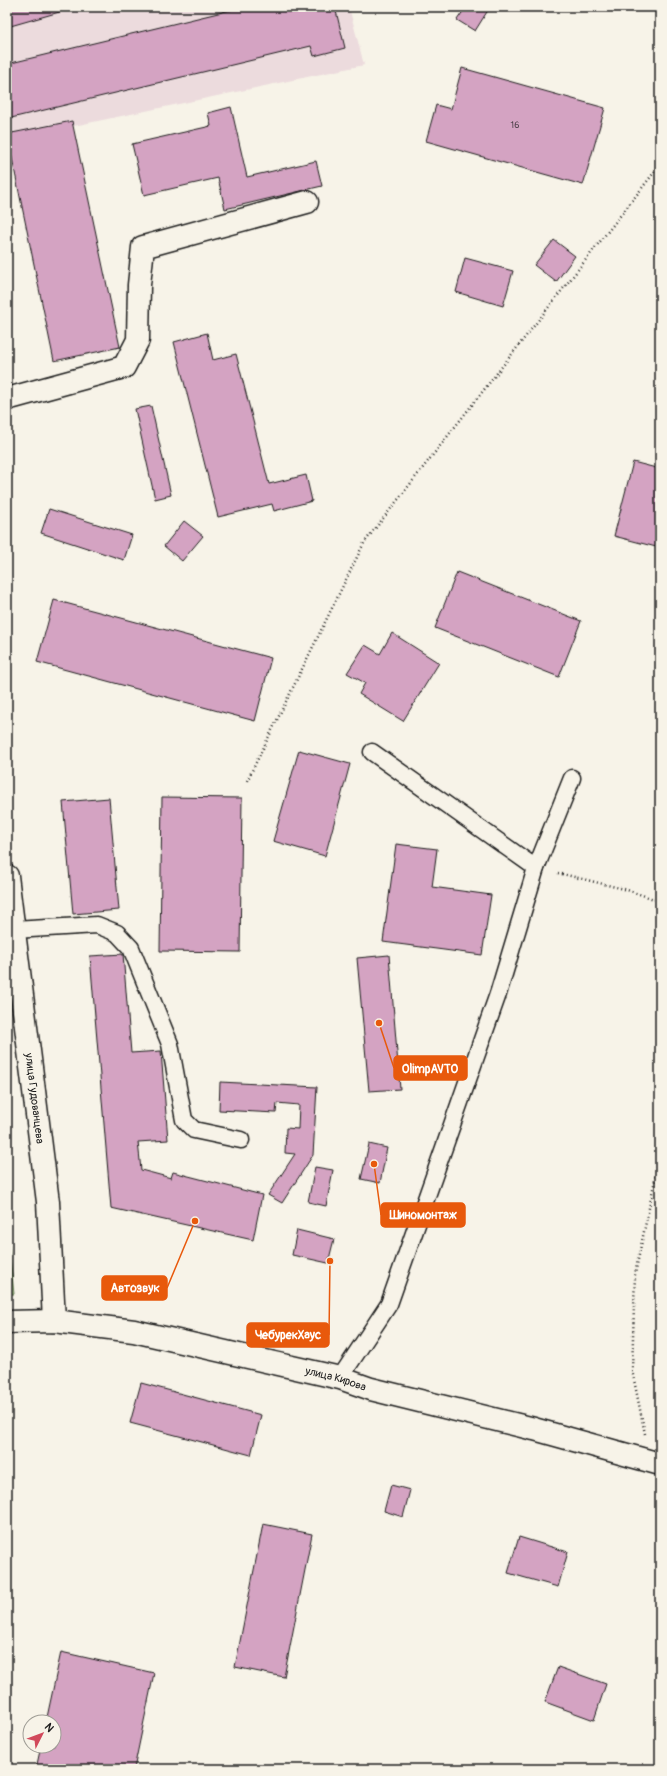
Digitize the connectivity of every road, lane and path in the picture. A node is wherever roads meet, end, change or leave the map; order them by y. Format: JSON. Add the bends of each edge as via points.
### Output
{"nodes":[{"id":1,"x":660,"y":165,"type":"edge"},
{"id":2,"x":307,"y":202,"type":"dead end"},
{"id":3,"x":7,"y":399,"type":"edge"},
{"id":4,"x":372,"y":752,"type":"dead end"},
{"id":5,"x":572,"y":778,"type":"dead end"},
{"id":6,"x":247,"y":781,"type":"dead end"},
{"id":7,"x":536,"y":868,"type":"junction"},
{"id":8,"x":7,"y":876,"type":"edge"},
{"id":9,"x":8,"y":901,"type":"edge"},
{"id":10,"x":660,"y":901,"type":"edge"},
{"id":11,"x":14,"y":930,"type":"junction"},
{"id":12,"x":241,"y":1140,"type":"dead end"},
{"id":13,"x":660,"y":1156,"type":"edge"},
{"id":14,"x":54,"y":1321,"type":"junction"},
{"id":15,"x":7,"y":1322,"type":"edge"},
{"id":16,"x":340,"y":1378,"type":"junction"},
{"id":17,"x":646,"y":1438,"type":"dead end"},
{"id":18,"x":660,"y":1464,"type":"edge"}],
"edges":[{"from":1,"to":6,"type":"path","via":[[364,543]]},
{"from":2,"to":3,"type":"street","via":[[143,247],[138,340],[124,367]]},
{"from":4,"to":7,"type":"lane"},
{"from":5,"to":7,"type":"lane"},
{"from":7,"to":10,"type":"path"},
{"from":7,"to":16,"type":"lane","via":[[498,994],[389,1304]]},
{"from":8,"to":9,"type":"street","name":"улица Гудованцева"},
{"from":9,"to":11,"type":"street","name":"улица Гудованцева"},
{"from":11,"to":12,"type":"lane","via":[[97,925],[117,933],[131,948],[170,1044],[184,1120],[194,1130]]},
{"from":11,"to":14,"type":"street","name":"улица Гудованцева","via":[[48,1202]]},
{"from":13,"to":17,"type":"path","via":[[635,1274],[632,1370]]},
{"from":14,"to":15,"type":"street","name":"улица Кирова"},
{"from":14,"to":16,"type":"street","name":"улица Кирова","via":[[134,1331]]},
{"from":16,"to":18,"type":"street","name":"улица Кирова","via":[[371,1389],[534,1429]]}]}
